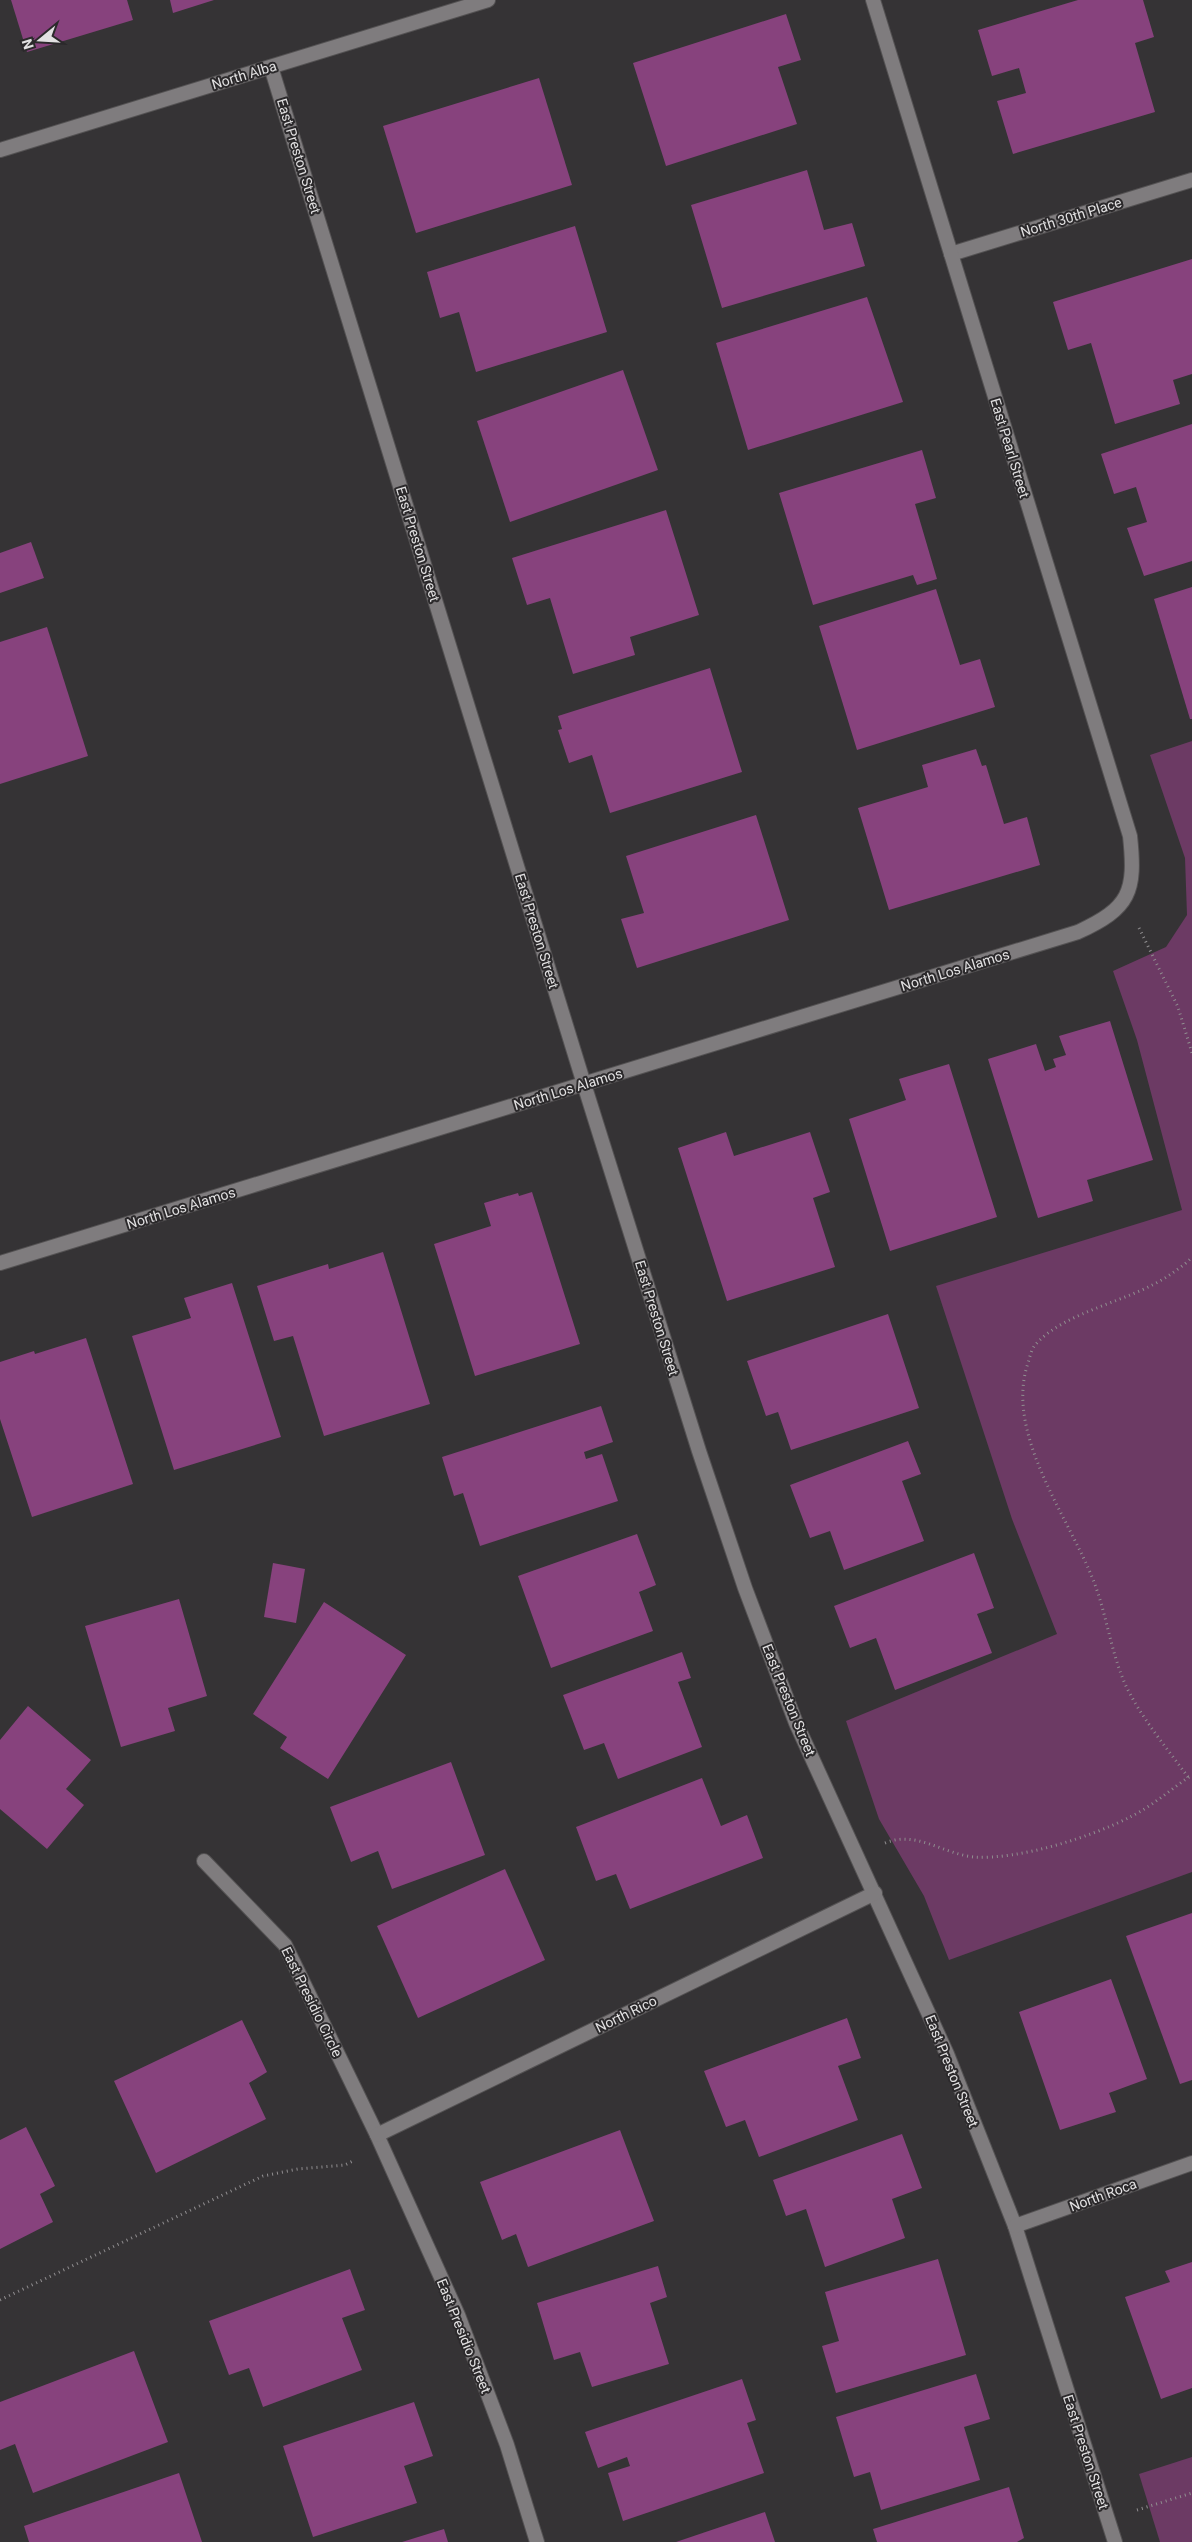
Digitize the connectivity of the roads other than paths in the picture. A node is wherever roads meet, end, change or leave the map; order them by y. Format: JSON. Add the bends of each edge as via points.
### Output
{"nodes":[{"id":1,"x":488,"y":0,"type":"edge"},
{"id":2,"x":873,"y":0,"type":"edge"},
{"id":3,"x":272,"y":67,"type":"junction"},
{"id":4,"x":0,"y":150,"type":"edge"},
{"id":5,"x":1192,"y":180,"type":"edge"},
{"id":6,"x":951,"y":254,"type":"junction"},
{"id":7,"x":1126,"y":898,"type":"joint"},
{"id":8,"x":584,"y":1084,"type":"junction"},
{"id":9,"x":0,"y":1263,"type":"edge"},
{"id":10,"x":204,"y":1861,"type":"dead end"},
{"id":11,"x":875,"y":1893,"type":"junction"},
{"id":12,"x":377,"y":2135,"type":"junction"},
{"id":13,"x":1192,"y":2164,"type":"edge"},
{"id":14,"x":1015,"y":2226,"type":"junction"},
{"id":15,"x":537,"y":2542,"type":"edge"},
{"id":16,"x":1115,"y":2542,"type":"edge"}],
"edges":[{"from":1,"to":3,"type":"street","name":"North Alba"},
{"from":2,"to":6,"type":"street","name":"East Pearl Street"},
{"from":3,"to":4,"type":"street","name":"North Alba"},
{"from":3,"to":8,"type":"street","name":"East Preston Street"},
{"from":5,"to":6,"type":"street","name":"North 30th Place"},
{"from":6,"to":7,"type":"street","name":"East Pearl Street","via":[[1130,836],[1134,870]]},
{"from":7,"to":8,"type":"street","name":"North Los Alamos","via":[[1106,919],[1078,932]]},
{"from":8,"to":9,"type":"street","name":"North Los Alamos"},
{"from":8,"to":11,"type":"street","name":"East Preston Street","via":[[745,1588],[796,1723]]},
{"from":10,"to":12,"type":"street","name":"East Presidio Circle","via":[[285,1945]]},
{"from":11,"to":12,"type":"street","name":"North Rico"},
{"from":11,"to":14,"type":"street","name":"East Preston Street","via":[[947,2054]]},
{"from":12,"to":15,"type":"street","name":"East Presidio Street","via":[[458,2315],[507,2445]]},
{"from":13,"to":14,"type":"street","name":"North Roca"},
{"from":14,"to":16,"type":"street","name":"East Preston Street"}]}
